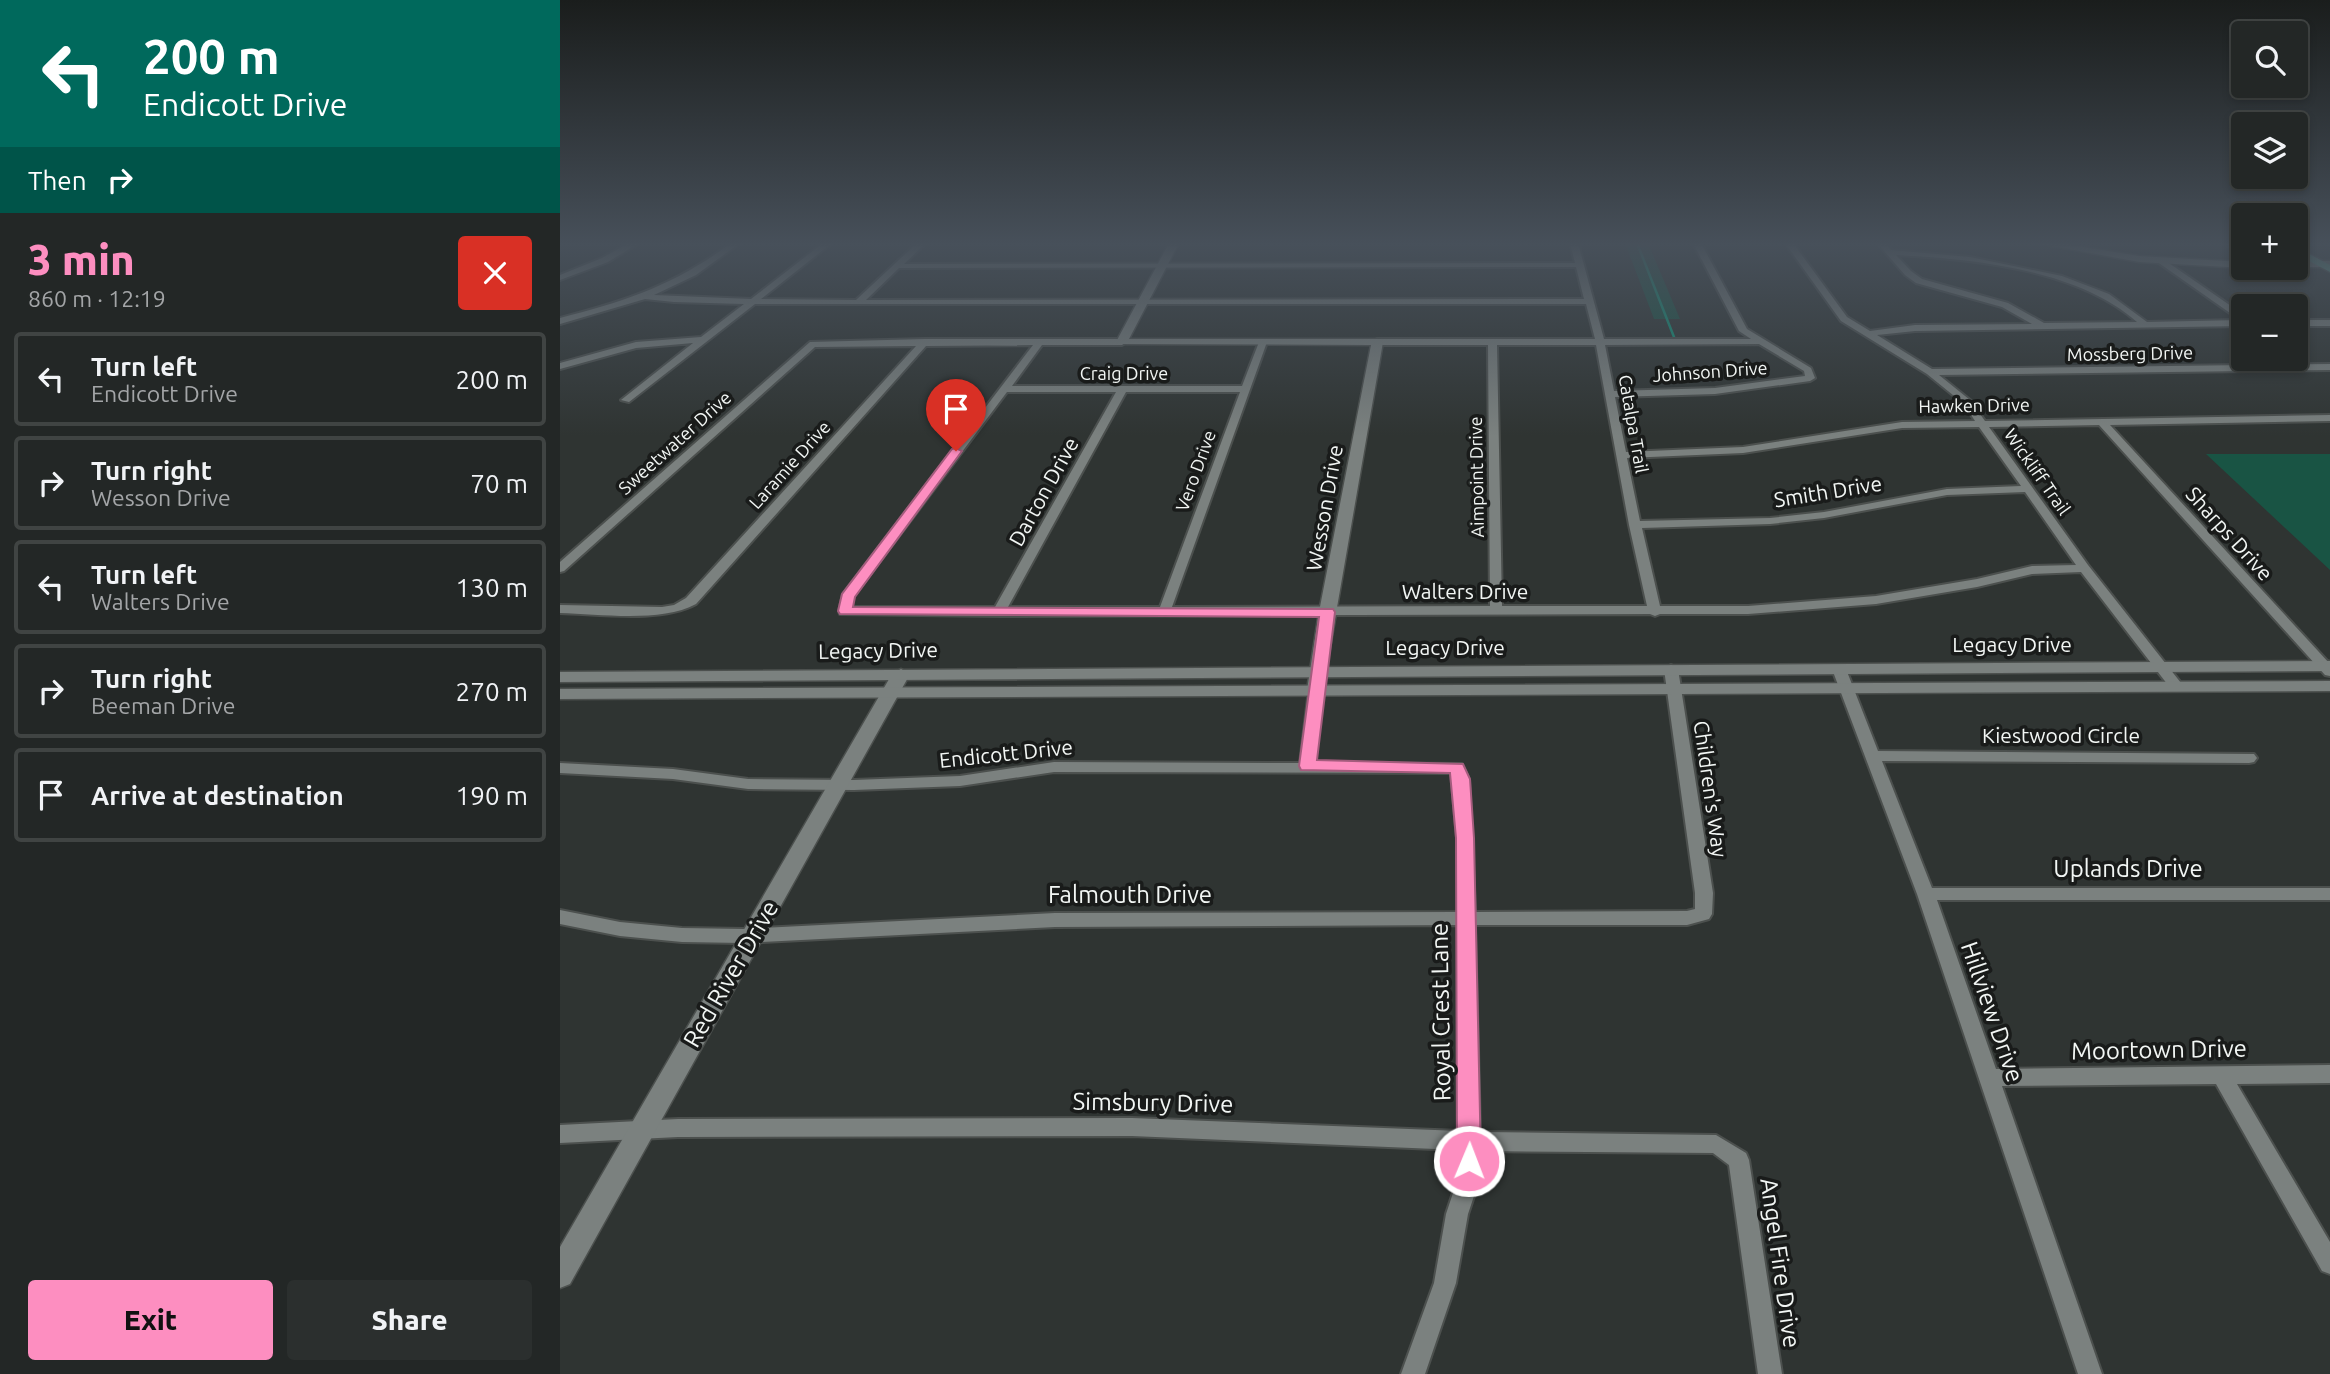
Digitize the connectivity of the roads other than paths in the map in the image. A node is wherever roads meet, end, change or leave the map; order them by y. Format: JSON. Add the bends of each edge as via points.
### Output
{"nodes":[{"id":1,"x":607,"y":307,"type":"edge"},
{"id":2,"x":745,"y":307,"type":"edge"},
{"id":3,"x":1140,"y":307,"type":"edge"},
{"id":4,"x":1591,"y":307,"type":"edge"},
{"id":5,"x":1729,"y":307,"type":"edge"},
{"id":6,"x":1834,"y":307,"type":"edge"},
{"id":7,"x":2009,"y":307,"type":"edge"},
{"id":8,"x":2122,"y":307,"type":"edge"},
{"id":9,"x":560,"y":321,"type":"edge"},
{"id":10,"x":2231,"y":322,"type":"edge"},
{"id":11,"x":2308,"y":323,"type":"edge"},
{"id":12,"x":2330,"y":323,"type":"edge"},
{"id":13,"x":2145,"y":325,"type":"junction"},
{"id":14,"x":2042,"y":326,"type":"junction"},
{"id":15,"x":1867,"y":334,"type":"junction"},
{"id":16,"x":702,"y":340,"type":"junction"},
{"id":17,"x":925,"y":342,"type":"junction"},
{"id":18,"x":1040,"y":342,"type":"junction"},
{"id":19,"x":1122,"y":342,"type":"junction"},
{"id":20,"x":1263,"y":342,"type":"junction"},
{"id":21,"x":1377,"y":342,"type":"junction"},
{"id":22,"x":1492,"y":342,"type":"junction"},
{"id":23,"x":1600,"y":342,"type":"junction"},
{"id":24,"x":1757,"y":342,"type":"junction"},
{"id":25,"x":560,"y":366,"type":"edge"},
{"id":26,"x":2330,"y":367,"type":"edge"},
{"id":27,"x":1930,"y":372,"type":"junction"},
{"id":28,"x":1003,"y":389,"type":"junction"},
{"id":29,"x":1244,"y":389,"type":"junction"},
{"id":30,"x":1122,"y":390,"type":"junction"},
{"id":31,"x":1610,"y":394,"type":"junction"},
{"id":32,"x":626,"y":400,"type":"dead end"},
{"id":33,"x":2330,"y":418,"type":"edge"},
{"id":34,"x":2101,"y":421,"type":"junction"},
{"id":35,"x":1982,"y":423,"type":"junction"},
{"id":36,"x":1621,"y":455,"type":"junction"},
{"id":37,"x":2026,"y":489,"type":"junction"},
{"id":38,"x":1635,"y":525,"type":"junction"},
{"id":39,"x":560,"y":568,"type":"edge"},
{"id":40,"x":2084,"y":568,"type":"junction"},
{"id":41,"x":560,"y":610,"type":"edge"},
{"id":42,"x":1496,"y":611,"type":"junction"},
{"id":43,"x":999,"y":612,"type":"junction"},
{"id":44,"x":1164,"y":612,"type":"junction"},
{"id":45,"x":1327,"y":612,"type":"junction"},
{"id":46,"x":1655,"y":612,"type":"junction"},
{"id":47,"x":2158,"y":667,"type":"junction"},
{"id":48,"x":1839,"y":668,"type":"junction"},
{"id":49,"x":2328,"y":668,"type":"edge"},
{"id":50,"x":1671,"y":669,"type":"junction"},
{"id":51,"x":1319,"y":671,"type":"junction"},
{"id":52,"x":901,"y":674,"type":"junction"},
{"id":53,"x":560,"y":677,"type":"edge"},
{"id":54,"x":2176,"y":686,"type":"junction"},
{"id":55,"x":2330,"y":686,"type":"edge"},
{"id":56,"x":1674,"y":688,"type":"junction"},
{"id":57,"x":1846,"y":688,"type":"junction"},
{"id":58,"x":1316,"y":690,"type":"junction"},
{"id":59,"x":890,"y":692,"type":"junction"},
{"id":60,"x":560,"y":694,"type":"edge"},
{"id":61,"x":1873,"y":757,"type":"junction"},
{"id":62,"x":2249,"y":758,"type":"dead end"},
{"id":63,"x":1307,"y":766,"type":"junction"},
{"id":64,"x":560,"y":768,"type":"edge"},
{"id":65,"x":1457,"y":768,"type":"joint"},
{"id":66,"x":839,"y":785,"type":"junction"},
{"id":67,"x":1926,"y":894,"type":"junction"},
{"id":68,"x":2330,"y":894,"type":"edge"},
{"id":69,"x":1703,"y":914,"type":"joint"},
{"id":70,"x":560,"y":918,"type":"edge"},
{"id":71,"x":1465,"y":919,"type":"junction"},
{"id":72,"x":753,"y":934,"type":"junction"},
{"id":73,"x":2330,"y":1074,"type":"edge"},
{"id":74,"x":2222,"y":1076,"type":"junction"},
{"id":75,"x":1989,"y":1078,"type":"junction"},
{"id":76,"x":641,"y":1130,"type":"junction"},
{"id":77,"x":560,"y":1134,"type":"edge"},
{"id":78,"x":1470,"y":1141,"type":"junction"},
{"id":79,"x":1739,"y":1160,"type":"joint"},
{"id":80,"x":2330,"y":1264,"type":"edge"},
{"id":81,"x":560,"y":1274,"type":"edge"},
{"id":82,"x":1413,"y":1374,"type":"edge"},
{"id":83,"x":1770,"y":1374,"type":"edge"},
{"id":84,"x":2090,"y":1374,"type":"edge"}],
"edges":[{"from":1,"to":9,"type":"street"},
{"from":2,"to":16,"type":"street"},
{"from":3,"to":19,"type":"main road"},
{"from":4,"to":23,"type":"street","name":"Catalpa Trail"},
{"from":5,"to":24,"type":"street","via":[[1739,326]]},
{"from":6,"to":15,"type":"street","name":"Wickliff Trail"},
{"from":7,"to":14,"type":"street"},
{"from":8,"to":13,"type":"street"},
{"from":10,"to":13,"type":"street"},
{"from":11,"to":12,"type":"street"},
{"from":13,"to":14,"type":"street"},
{"from":14,"to":15,"type":"street","via":[[1915,328]]},
{"from":15,"to":27,"type":"street","name":"Wickliff Trail"},
{"from":16,"to":25,"type":"street","via":[[636,345]]},
{"from":16,"to":32,"type":"street"},
{"from":17,"to":18,"type":"street"},
{"from":17,"to":39,"type":"street","name":"Sweetwater Drive","via":[[813,344]]},
{"from":17,"to":41,"type":"street","name":"Laramie Drive","via":[[691,601],[663,611]]},
{"from":18,"to":19,"type":"street"},
{"from":18,"to":28,"type":"street"},
{"from":19,"to":20,"type":"main road"},
{"from":20,"to":21,"type":"main road"},
{"from":20,"to":29,"type":"street","name":"Vero Drive"},
{"from":21,"to":22,"type":"street"},
{"from":21,"to":45,"type":"main road","name":"Wesson Drive"},
{"from":22,"to":23,"type":"street"},
{"from":22,"to":42,"type":"street","name":"Aimpoint Drive"},
{"from":23,"to":24,"type":"street"},
{"from":23,"to":31,"type":"street","name":"Catalpa Trail"},
{"from":24,"to":31,"type":"street","name":"Johnson Drive","via":[[1811,376],[1731,389]]},
{"from":26,"to":27,"type":"street","name":"Mossberg Drive"},
{"from":27,"to":35,"type":"street","name":"Wickliff Trail","via":[[1967,402]]},
{"from":28,"to":30,"type":"street","name":"Craig Drive"},
{"from":28,"to":43,"type":"street","name":"Walters Drive","via":[[847,597],[844,608],[851,612]]},
{"from":29,"to":30,"type":"street","name":"Craig Drive"},
{"from":29,"to":44,"type":"street","name":"Vero Drive"},
{"from":30,"to":43,"type":"street","name":"Darton Drive"},
{"from":31,"to":36,"type":"street","name":"Catalpa Trail"},
{"from":33,"to":34,"type":"street","name":"Hawken Drive"},
{"from":34,"to":35,"type":"street","name":"Hawken Drive"},
{"from":34,"to":49,"type":"street","name":"Sharps Drive"},
{"from":35,"to":36,"type":"street","name":"Hawken Drive","via":[[1888,426],[1743,450]]},
{"from":35,"to":37,"type":"street","name":"Wickliff Trail"},
{"from":36,"to":38,"type":"street","name":"Catalpa Trail"},
{"from":37,"to":38,"type":"street","name":"Smith Drive","via":[[1947,492],[1796,519]]},
{"from":37,"to":40,"type":"street","name":"Wickliff Trail"},
{"from":38,"to":46,"type":"street","name":"Catalpa Trail"},
{"from":40,"to":46,"type":"street","name":"Walters Drive","via":[[2032,570],[1927,593],[1840,605]]},
{"from":40,"to":47,"type":"street","name":"Wickliff Trail"},
{"from":42,"to":45,"type":"street","name":"Walters Drive"},
{"from":42,"to":46,"type":"street","name":"Walters Drive"},
{"from":43,"to":44,"type":"street","name":"Walters Drive"},
{"from":44,"to":45,"type":"street","name":"Walters Drive"},
{"from":45,"to":51,"type":"main road","name":"Wesson Drive"},
{"from":47,"to":48,"type":"main road","name":"Legacy Drive"},
{"from":47,"to":49,"type":"main road","name":"Legacy Drive"},
{"from":47,"to":54,"type":"street","name":"Wickliff Trail"},
{"from":48,"to":50,"type":"main road","name":"Legacy Drive"},
{"from":48,"to":57,"type":"street","name":"Hillview Drive"},
{"from":50,"to":51,"type":"main road","name":"Legacy Drive"},
{"from":50,"to":56,"type":"street","name":"Children's Way"},
{"from":51,"to":52,"type":"main road","name":"Legacy Drive"},
{"from":51,"to":58,"type":"main road","name":"Wesson Drive"},
{"from":52,"to":53,"type":"main road","name":"Legacy Drive"},
{"from":52,"to":59,"type":"main road","name":"Red River Drive"},
{"from":54,"to":55,"type":"main road","name":"Legacy Drive"},
{"from":54,"to":57,"type":"main road","name":"Legacy Drive"},
{"from":56,"to":57,"type":"main road","name":"Legacy Drive"},
{"from":56,"to":58,"type":"main road","name":"Legacy Drive"},
{"from":56,"to":69,"type":"street","name":"Children's Way","via":[[1704,893]]},
{"from":57,"to":61,"type":"street","name":"Hillview Drive"},
{"from":58,"to":59,"type":"main road","name":"Legacy Drive"},
{"from":58,"to":63,"type":"street","name":"Wesson Drive"},
{"from":59,"to":60,"type":"main road","name":"Legacy Drive"},
{"from":59,"to":66,"type":"main road","name":"Red River Drive"},
{"from":61,"to":62,"type":"street","name":"Kiestwood Circle"},
{"from":61,"to":67,"type":"street","name":"Hillview Drive"},
{"from":63,"to":65,"type":"street","name":"Endicott Drive"},
{"from":63,"to":66,"type":"street","name":"Endicott Drive","via":[[1054,767],[960,781]]},
{"from":64,"to":66,"type":"street","name":"Endicott Drive","via":[[673,774],[748,784]]},
{"from":65,"to":71,"type":"street","name":"Royal Crest Lane","via":[[1465,838]]},
{"from":66,"to":72,"type":"main road","name":"Red River Drive"},
{"from":67,"to":68,"type":"street","name":"Uplands Drive"},
{"from":67,"to":75,"type":"street","name":"Hillview Drive"},
{"from":69,"to":71,"type":"street","name":"Falmouth Drive","via":[[1687,918]]},
{"from":70,"to":72,"type":"street","name":"Falmouth Drive","via":[[634,932]]},
{"from":71,"to":72,"type":"street","name":"Falmouth Drive","via":[[1000,921],[862,933]]},
{"from":71,"to":78,"type":"street","name":"Royal Crest Lane"},
{"from":72,"to":76,"type":"main road","name":"Red River Drive"},
{"from":73,"to":74,"type":"street","name":"Moortown Drive"},
{"from":74,"to":75,"type":"street","name":"Moortown Drive"},
{"from":74,"to":80,"type":"street"},
{"from":75,"to":84,"type":"street","name":"Hillview Drive"},
{"from":76,"to":77,"type":"street","name":"Simsbury Drive"},
{"from":76,"to":78,"type":"street","name":"Simsbury Drive","via":[[1132,1127]]},
{"from":76,"to":81,"type":"main road","name":"Red River Drive"},
{"from":78,"to":79,"type":"street","name":"Simsbury Drive","via":[[1716,1144]]},
{"from":78,"to":82,"type":"street","name":"Royal Crest Lane","via":[[1468,1181],[1445,1283]]},
{"from":79,"to":83,"type":"street","name":"Angel Fire Drive"}]}
